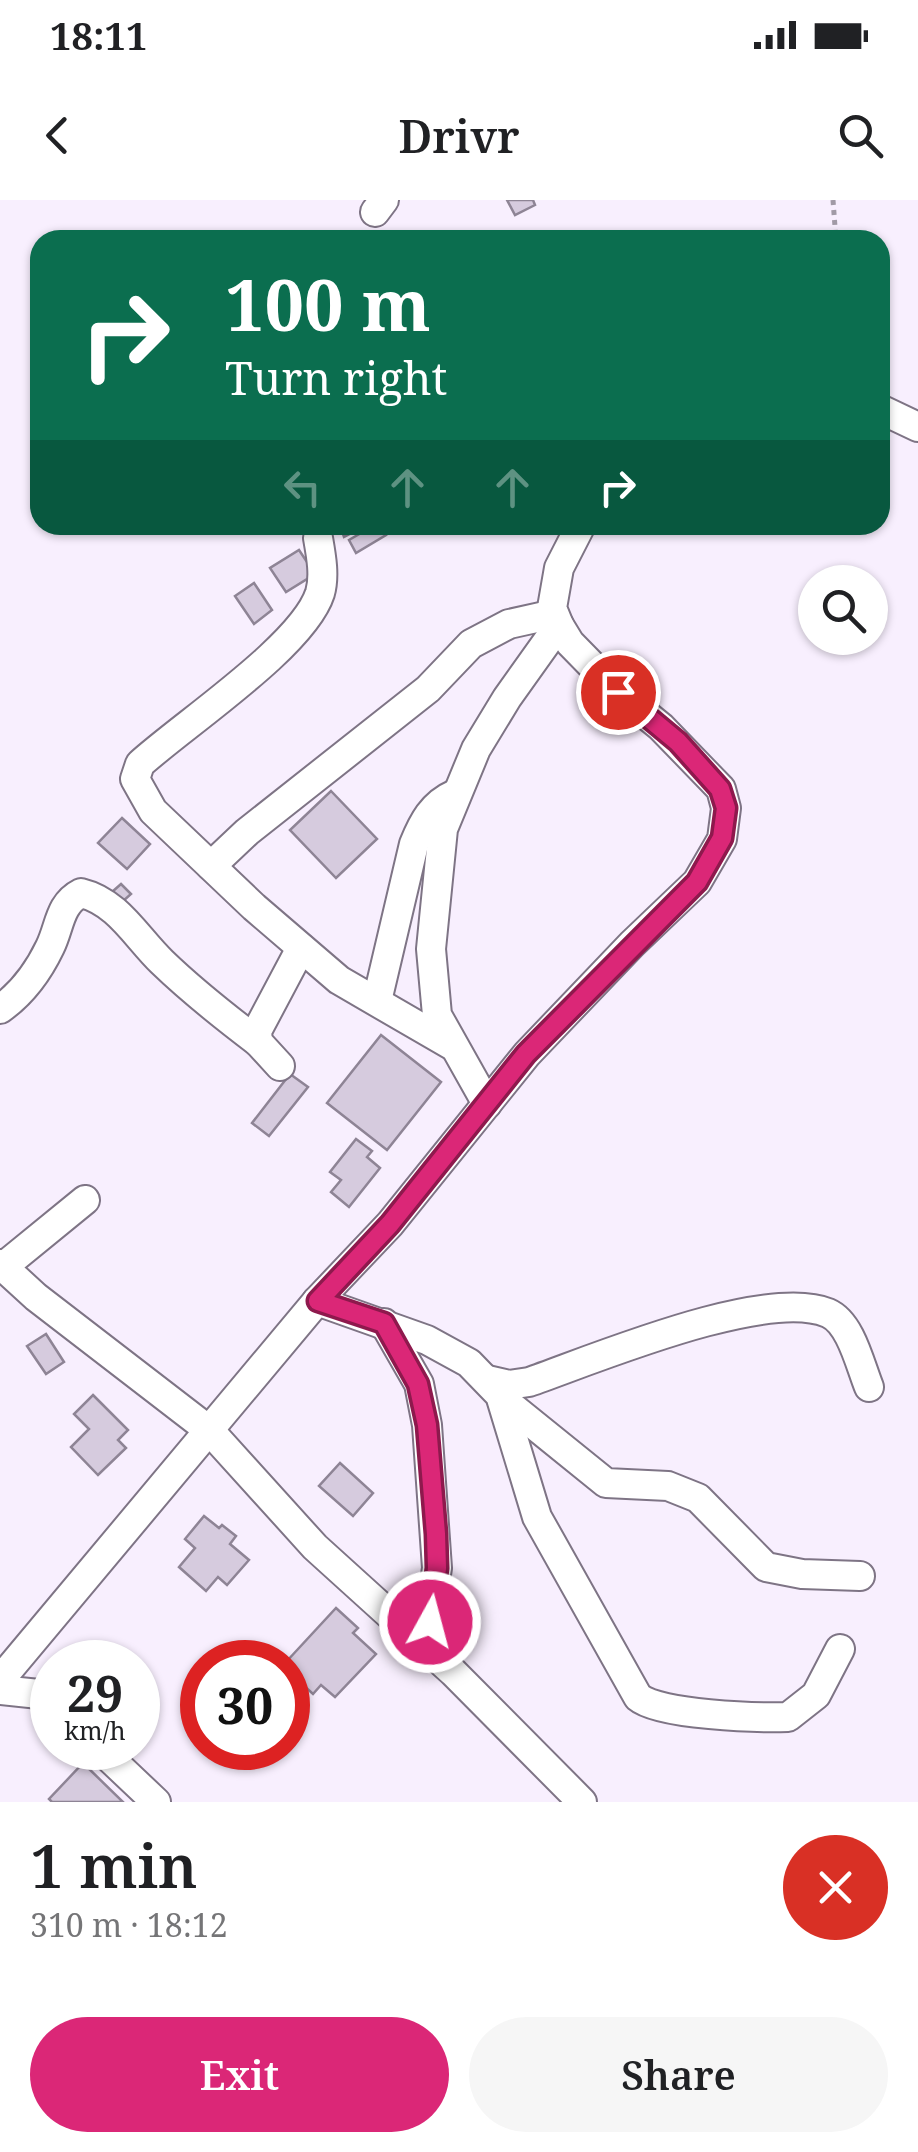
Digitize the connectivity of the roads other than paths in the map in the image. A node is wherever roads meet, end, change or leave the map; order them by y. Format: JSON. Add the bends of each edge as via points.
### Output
{"nodes":[{"id":1,"x":890,"y":414,"type":"edge"},
{"id":2,"x":918,"y":428,"type":"edge"},
{"id":3,"x":577,"y":535,"type":"edge"},
{"id":4,"x":318,"y":538,"type":"dead end"},
{"id":5,"x":557,"y":620,"type":"junction"},
{"id":6,"x":456,"y":793,"type":"junction"},
{"id":7,"x":211,"y":866,"type":"junction"},
{"id":8,"x":301,"y":948,"type":"junction"},
{"id":9,"x":377,"y":1002,"type":"junction"},
{"id":10,"x":0,"y":1009,"type":"edge"},
{"id":11,"x":258,"y":1042,"type":"junction"},
{"id":12,"x":451,"y":1045,"type":"junction"},
{"id":13,"x":280,"y":1066,"type":"dead end"},
{"id":14,"x":488,"y":1104,"type":"junction"},
{"id":15,"x":86,"y":1200,"type":"dead end"},
{"id":16,"x":2,"y":1265,"type":"edge"},
{"id":17,"x":318,"y":1301,"type":"junction"},
{"id":18,"x":384,"y":1323,"type":"junction"},
{"id":19,"x":868,"y":1386,"type":"dead end"},
{"id":20,"x":495,"y":1389,"type":"junction"},
{"id":21,"x":210,"y":1431,"type":"junction"},
{"id":22,"x":860,"y":1576,"type":"dead end"},
{"id":23,"x":425,"y":1648,"type":"junction"},
{"id":24,"x":840,"y":1650,"type":"dead end"},
{"id":25,"x":0,"y":1680,"type":"edge"},
{"id":26,"x":0,"y":1690,"type":"edge"},
{"id":27,"x":30,"y":1693,"type":"edge"},
{"id":28,"x":122,"y":1770,"type":"edge"},
{"id":29,"x":156,"y":1802,"type":"edge"},
{"id":30,"x":582,"y":1802,"type":"edge"}],
"edges":[{"from":1,"to":2,"type":"street"},
{"from":3,"to":5,"type":"street","via":[[559,568],[552,608]]},
{"from":4,"to":7,"type":"street","via":[[320,593],[302,622],[140,764],[135,779],[153,811]]},
{"from":5,"to":6,"type":"street"},
{"from":5,"to":7,"type":"street","via":[[509,624],[471,644],[428,689]]},
{"from":5,"to":14,"type":"street","via":[[618,692],[720,789],[726,823],[697,882],[526,1054]]},
{"from":6,"to":9,"type":"street","via":[[435,806],[414,844]]},
{"from":6,"to":12,"type":"street","via":[[443,829],[431,949],[437,1015]]},
{"from":7,"to":8,"type":"street"},
{"from":8,"to":9,"type":"street"},
{"from":8,"to":11,"type":"street","via":[[258,1025]]},
{"from":9,"to":12,"type":"street"},
{"from":10,"to":11,"type":"street","via":[[33,978],[64,909],[81,893],[115,911],[160,960]]},
{"from":11,"to":13,"type":"street"},
{"from":12,"to":14,"type":"street"},
{"from":14,"to":17,"type":"street"},
{"from":15,"to":16,"type":"street"},
{"from":16,"to":21,"type":"street"},
{"from":17,"to":18,"type":"street"},
{"from":17,"to":21,"type":"street"},
{"from":18,"to":20,"type":"street","via":[[469,1362]]},
{"from":18,"to":23,"type":"street","via":[[418,1384],[427,1425],[437,1568]]},
{"from":19,"to":20,"type":"street","via":[[840,1323],[829,1314],[775,1308],[701,1323]]},
{"from":20,"to":22,"type":"street","via":[[606,1484],[668,1486],[698,1498],[766,1567]]},
{"from":20,"to":24,"type":"street","via":[[537,1517],[638,1698],[700,1712],[788,1717],[816,1695]]},
{"from":21,"to":23,"type":"street","via":[[314,1547]]},
{"from":21,"to":25,"type":"street"},
{"from":23,"to":30,"type":"street"},
{"from":26,"to":27,"type":"street"},
{"from":28,"to":29,"type":"street"}]}
